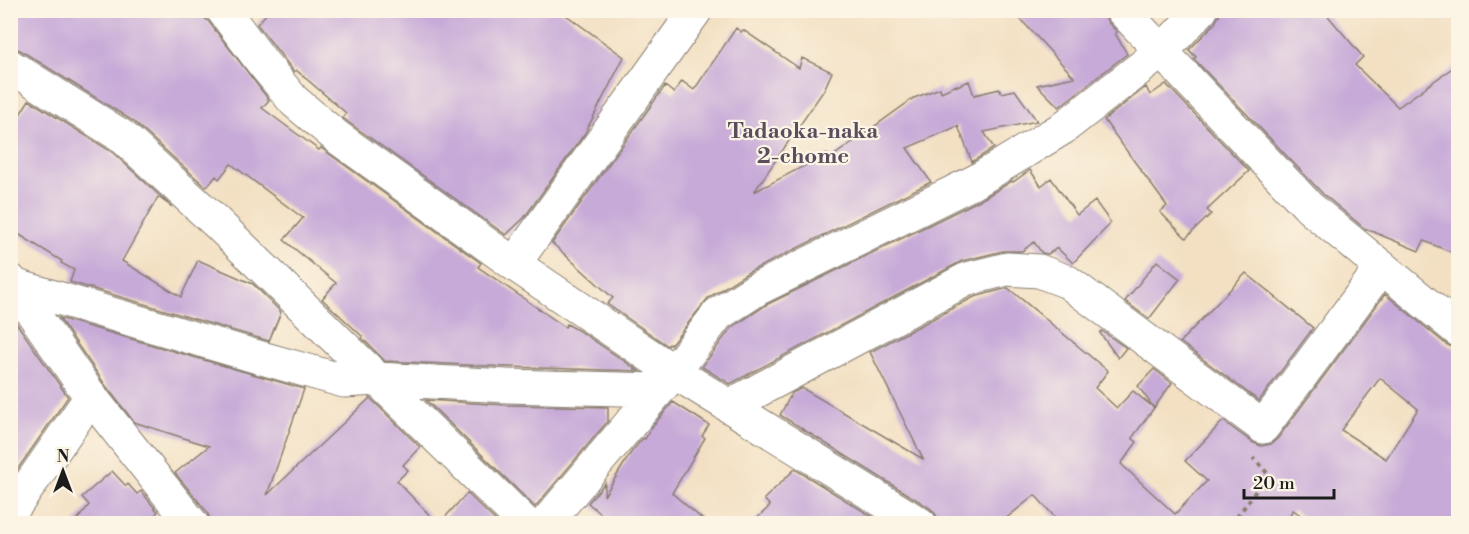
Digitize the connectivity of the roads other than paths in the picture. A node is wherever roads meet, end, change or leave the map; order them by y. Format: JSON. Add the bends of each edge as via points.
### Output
{"nodes":[{"id":1,"x":696,"y":10,"type":"edge"},
{"id":2,"x":1122,"y":10,"type":"edge"},
{"id":3,"x":1201,"y":10,"type":"edge"},
{"id":4,"x":230,"y":14,"type":"edge"},
{"id":5,"x":1162,"y":51,"type":"junction"},
{"id":6,"x":10,"y":66,"type":"edge"},
{"id":7,"x":514,"y":264,"type":"junction"},
{"id":8,"x":1382,"y":267,"type":"junction"},
{"id":9,"x":12,"y":283,"type":"edge"},
{"id":10,"x":1458,"y":330,"type":"edge"},
{"id":11,"x":377,"y":379,"type":"junction"},
{"id":12,"x":667,"y":381,"type":"junction"},
{"id":13,"x":90,"y":397,"type":"junction"},
{"id":14,"x":729,"y":406,"type":"junction"},
{"id":15,"x":10,"y":513,"type":"edge"},
{"id":16,"x":192,"y":524,"type":"edge"},
{"id":17,"x":526,"y":524,"type":"edge"},
{"id":18,"x":545,"y":524,"type":"edge"},
{"id":19,"x":920,"y":524,"type":"edge"}],
"edges":[{"from":1,"to":7,"type":"street"},
{"from":2,"to":5,"type":"street"},
{"from":3,"to":5,"type":"street"},
{"from":4,"to":7,"type":"street","via":[[294,101],[337,137]]},
{"from":5,"to":8,"type":"street","via":[[1310,208]]},
{"from":5,"to":12,"type":"street","via":[[1063,128],[976,182],[757,289],[718,314]]},
{"from":6,"to":11,"type":"street","via":[[123,137]]},
{"from":7,"to":12,"type":"street"},
{"from":8,"to":10,"type":"street"},
{"from":8,"to":14,"type":"street","via":[[1263,427],[1068,282],[1039,271],[1007,268],[967,279]]},
{"from":9,"to":11,"type":"street","via":[[344,381]]},
{"from":9,"to":13,"type":"street"},
{"from":11,"to":12,"type":"street","via":[[507,386]]},
{"from":11,"to":17,"type":"street"},
{"from":12,"to":14,"type":"street"},
{"from":12,"to":18,"type":"street"},
{"from":13,"to":15,"type":"street"},
{"from":13,"to":16,"type":"street"},
{"from":14,"to":19,"type":"street"}]}
